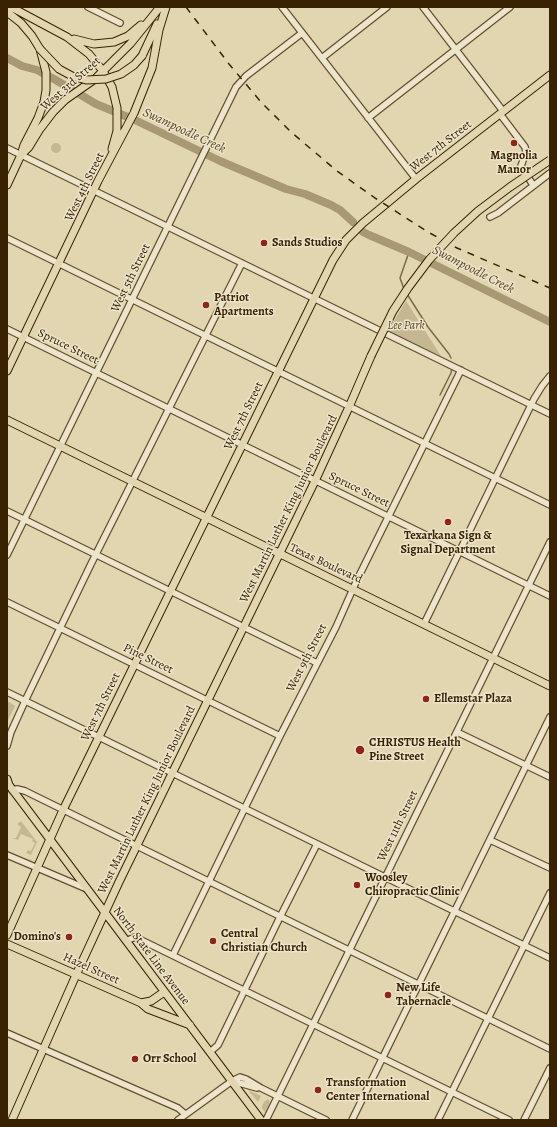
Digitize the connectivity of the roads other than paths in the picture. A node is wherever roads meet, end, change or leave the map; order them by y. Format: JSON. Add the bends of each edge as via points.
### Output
{"nodes":[{"id":1,"x":12,"y":7,"type":"edge"},
{"id":2,"x":282,"y":7,"type":"edge"},
{"id":3,"x":387,"y":7,"type":"edge"},
{"id":4,"x":423,"y":7,"type":"edge"},
{"id":5,"x":510,"y":7,"type":"edge"},
{"id":6,"x":91,"y":8,"type":"edge"},
{"id":7,"x":162,"y":8,"type":"edge"},
{"id":8,"x":7,"y":12,"type":"edge"},
{"id":9,"x":120,"y":24,"type":"dead end"},
{"id":10,"x":302,"y":33,"type":"junction"},
{"id":11,"x":67,"y":37,"type":"junction"},
{"id":12,"x":455,"y":49,"type":"junction"},
{"id":13,"x":40,"y":50,"type":"junction"},
{"id":14,"x":322,"y":58,"type":"junction"},
{"id":15,"x":103,"y":71,"type":"junction"},
{"id":16,"x":550,"y":75,"type":"edge"},
{"id":17,"x":502,"y":113,"type":"junction"},
{"id":18,"x":368,"y":118,"type":"junction"},
{"id":19,"x":7,"y":148,"type":"edge"},
{"id":20,"x":21,"y":155,"type":"junction"},
{"id":21,"x":550,"y":160,"type":"edge"},
{"id":22,"x":106,"y":166,"type":"junction"},
{"id":23,"x":550,"y":173,"type":"edge"},
{"id":24,"x":416,"y":179,"type":"junction"},
{"id":25,"x":7,"y":185,"type":"edge"},
{"id":26,"x":533,"y":185,"type":"junction"},
{"id":27,"x":95,"y":191,"type":"junction"},
{"id":28,"x":490,"y":217,"type":"dead end"},
{"id":29,"x":168,"y":227,"type":"junction"},
{"id":30,"x":7,"y":238,"type":"edge"},
{"id":31,"x":242,"y":263,"type":"junction"},
{"id":32,"x":59,"y":264,"type":"junction"},
{"id":33,"x":314,"y":299,"type":"junction"},
{"id":34,"x":132,"y":300,"type":"junction"},
{"id":35,"x":7,"y":330,"type":"edge"},
{"id":36,"x":205,"y":336,"type":"junction"},
{"id":37,"x":23,"y":338,"type":"junction"},
{"id":38,"x":460,"y":370,"type":"junction"},
{"id":39,"x":7,"y":371,"type":"edge"},
{"id":40,"x":278,"y":372,"type":"junction"},
{"id":41,"x":96,"y":373,"type":"junction"},
{"id":42,"x":549,"y":377,"type":"edge"},
{"id":43,"x":531,"y":405,"type":"junction"},
{"id":44,"x":349,"y":407,"type":"junction"},
{"id":45,"x":169,"y":409,"type":"junction"},
{"id":46,"x":550,"y":414,"type":"edge"},
{"id":47,"x":7,"y":420,"type":"edge"},
{"id":48,"x":424,"y":444,"type":"junction"},
{"id":49,"x":242,"y":445,"type":"junction"},
{"id":50,"x":60,"y":446,"type":"junction"},
{"id":51,"x":495,"y":478,"type":"junction"},
{"id":52,"x":133,"y":481,"type":"junction"},
{"id":53,"x":315,"y":481,"type":"junction"},
{"id":54,"x":550,"y":505,"type":"edge"},
{"id":55,"x":7,"y":511,"type":"edge"},
{"id":56,"x":207,"y":517,"type":"junction"},
{"id":57,"x":388,"y":517,"type":"junction"},
{"id":58,"x":24,"y":519,"type":"junction"},
{"id":59,"x":550,"y":542,"type":"edge"},
{"id":60,"x":459,"y":551,"type":"junction"},
{"id":61,"x":280,"y":554,"type":"junction"},
{"id":62,"x":7,"y":555,"type":"edge"},
{"id":63,"x":96,"y":555,"type":"junction"},
{"id":64,"x":528,"y":585,"type":"junction"},
{"id":65,"x":353,"y":589,"type":"junction"},
{"id":66,"x":170,"y":591,"type":"junction"},
{"id":67,"x":550,"y":596,"type":"edge"},
{"id":68,"x":7,"y":602,"type":"edge"},
{"id":69,"x":424,"y":624,"type":"junction"},
{"id":70,"x":244,"y":627,"type":"junction"},
{"id":71,"x":60,"y":628,"type":"junction"},
{"id":72,"x":494,"y":658,"type":"junction"},
{"id":73,"x":317,"y":663,"type":"junction"},
{"id":74,"x":134,"y":664,"type":"junction"},
{"id":75,"x":550,"y":686,"type":"edge"},
{"id":76,"x":7,"y":692,"type":"edge"},
{"id":77,"x":208,"y":700,"type":"junction"},
{"id":78,"x":25,"y":701,"type":"junction"},
{"id":79,"x":550,"y":717,"type":"edge"},
{"id":80,"x":457,"y":732,"type":"junction"},
{"id":81,"x":9,"y":733,"type":"edge"},
{"id":82,"x":280,"y":736,"type":"junction"},
{"id":83,"x":99,"y":737,"type":"junction"},
{"id":84,"x":7,"y":746,"type":"edge"},
{"id":85,"x":526,"y":765,"type":"junction"},
{"id":86,"x":172,"y":773,"type":"junction"},
{"id":87,"x":550,"y":777,"type":"edge"},
{"id":88,"x":9,"y":784,"type":"edge"},
{"id":89,"x":245,"y":808,"type":"junction"},
{"id":90,"x":63,"y":810,"type":"junction"},
{"id":91,"x":50,"y":839,"type":"junction"},
{"id":92,"x":490,"y":840,"type":"junction"},
{"id":93,"x":317,"y":844,"type":"junction"},
{"id":94,"x":136,"y":847,"type":"junction"},
{"id":95,"x":7,"y":855,"type":"edge"},
{"id":96,"x":550,"y":868,"type":"edge"},
{"id":97,"x":37,"y":869,"type":"junction"},
{"id":98,"x":385,"y":878,"type":"junction"},
{"id":99,"x":208,"y":881,"type":"junction"},
{"id":100,"x":87,"y":889,"type":"junction"},
{"id":101,"x":550,"y":893,"type":"edge"},
{"id":102,"x":455,"y":911,"type":"junction"},
{"id":103,"x":105,"y":912,"type":"junction"},
{"id":104,"x":280,"y":917,"type":"junction"},
{"id":105,"x":7,"y":935,"type":"edge"},
{"id":106,"x":126,"y":941,"type":"junction"},
{"id":107,"x":7,"y":944,"type":"edge"},
{"id":108,"x":524,"y":946,"type":"junction"},
{"id":109,"x":350,"y":950,"type":"junction"},
{"id":110,"x":173,"y":955,"type":"junction"},
{"id":111,"x":550,"y":958,"type":"edge"},
{"id":112,"x":76,"y":975,"type":"junction"},
{"id":113,"x":419,"y":985,"type":"junction"},
{"id":114,"x":243,"y":990,"type":"junction"},
{"id":115,"x":164,"y":992,"type":"junction"},
{"id":116,"x":141,"y":1003,"type":"junction"},
{"id":117,"x":488,"y":1018,"type":"junction"},
{"id":118,"x":313,"y":1024,"type":"junction"},
{"id":119,"x":190,"y":1025,"type":"junction"},
{"id":120,"x":7,"y":1033,"type":"edge"},
{"id":121,"x":44,"y":1049,"type":"junction"},
{"id":122,"x":550,"y":1049,"type":"edge"},
{"id":123,"x":210,"y":1052,"type":"junction"},
{"id":124,"x":383,"y":1058,"type":"junction"},
{"id":125,"x":550,"y":1068,"type":"edge"},
{"id":126,"x":232,"y":1081,"type":"junction"},
{"id":127,"x":452,"y":1092,"type":"junction"},
{"id":128,"x":278,"y":1096,"type":"junction"},
{"id":129,"x":185,"y":1114,"type":"junction"},
{"id":130,"x":12,"y":1120,"type":"edge"},
{"id":131,"x":178,"y":1120,"type":"edge"},
{"id":132,"x":261,"y":1120,"type":"edge"},
{"id":133,"x":266,"y":1120,"type":"edge"},
{"id":134,"x":326,"y":1120,"type":"edge"},
{"id":135,"x":352,"y":1120,"type":"edge"},
{"id":136,"x":438,"y":1120,"type":"edge"},
{"id":137,"x":510,"y":1120,"type":"edge"},
{"id":138,"x":524,"y":1120,"type":"edge"}],
"edges":[{"from":1,"to":11,"type":"main road"},
{"from":2,"to":10,"type":"street"},
{"from":3,"to":14,"type":"street"},
{"from":4,"to":12,"type":"street"},
{"from":5,"to":12,"type":"street"},
{"from":6,"to":9,"type":"street"},
{"from":7,"to":11,"type":"main road","via":[[132,33],[114,42],[94,44]]},
{"from":7,"to":13,"type":"main road","bridge":true,"via":[[142,56],[121,74],[106,79],[86,80],[72,76],[59,69]]},
{"from":7,"to":15,"type":"main road","name":"West 3rd Street"},
{"from":7,"to":22,"type":"main road","name":"West 4th Street","via":[[152,68],[134,113]]},
{"from":8,"to":13,"type":"main road","via":[[21,23]]},
{"from":10,"to":14,"type":"street"},
{"from":10,"to":29,"type":"street","name":"West 5th Street","via":[[236,87]]},
{"from":11,"to":15,"type":"main road","via":[[89,54]]},
{"from":12,"to":17,"type":"street"},
{"from":12,"to":18,"type":"street"},
{"from":13,"to":20,"type":"main road","via":[[46,72],[45,98]]},
{"from":14,"to":18,"type":"street"},
{"from":15,"to":20,"type":"main road","name":"West 3rd Street","via":[[65,100],[48,117]]},
{"from":15,"to":22,"type":"main road","via":[[112,87],[118,114],[116,136]]},
{"from":16,"to":17,"type":"main road","name":"West 7th Street"},
{"from":17,"to":24,"type":"main road","name":"West 7th Street"},
{"from":17,"to":26,"type":"street","via":[[525,147],[526,152],[521,166]]},
{"from":18,"to":24,"type":"street"},
{"from":19,"to":20,"type":"street"},
{"from":20,"to":25,"type":"main road","name":"West 3rd Street"},
{"from":20,"to":27,"type":"street"},
{"from":21,"to":44,"type":"main road","name":"West Martin Luther King Junior Boulevard","bridge":true,"via":[[478,211],[429,260],[393,311]]},
{"from":22,"to":27,"type":"main road","name":"West 4th Street"},
{"from":23,"to":26,"type":"street"},
{"from":24,"to":33,"type":"main road","name":"West 7th Street","via":[[346,240]]},
{"from":26,"to":28,"type":"street"},
{"from":27,"to":29,"type":"street"},
{"from":27,"to":32,"type":"main road","name":"West 4th Street"},
{"from":29,"to":31,"type":"street"},
{"from":29,"to":34,"type":"street","name":"West 5th Street"},
{"from":30,"to":32,"type":"street"},
{"from":31,"to":33,"type":"street"},
{"from":31,"to":36,"type":"street"},
{"from":32,"to":34,"type":"street"},
{"from":32,"to":37,"type":"main road","name":"West 4th Street"},
{"from":33,"to":38,"type":"street"},
{"from":33,"to":40,"type":"main road","name":"West 7th Street"},
{"from":34,"to":36,"type":"street"},
{"from":34,"to":41,"type":"street","name":"West 5th Street"},
{"from":35,"to":37,"type":"street","name":"Spruce Street"},
{"from":36,"to":40,"type":"street"},
{"from":36,"to":45,"type":"street"},
{"from":37,"to":39,"type":"main road","name":"West 4th Street"},
{"from":37,"to":41,"type":"street","name":"Spruce Street"},
{"from":38,"to":43,"type":"street"},
{"from":38,"to":48,"type":"street","name":"West 9th Street"},
{"from":40,"to":44,"type":"street"},
{"from":40,"to":49,"type":"main road","name":"West 7th Street"},
{"from":41,"to":45,"type":"street","name":"Spruce Street"},
{"from":41,"to":50,"type":"street","name":"West 5th Street"},
{"from":42,"to":43,"type":"street"},
{"from":43,"to":46,"type":"street"},
{"from":43,"to":51,"type":"street"},
{"from":44,"to":48,"type":"street"},
{"from":44,"to":53,"type":"main road","name":"West Martin Luther King Junior Boulevard"},
{"from":45,"to":49,"type":"street","name":"Spruce Street"},
{"from":45,"to":52,"type":"street"},
{"from":47,"to":50,"type":"main road","name":"Texas Boulevard"},
{"from":48,"to":51,"type":"street"},
{"from":48,"to":57,"type":"street","name":"West 9th Street"},
{"from":49,"to":53,"type":"street","name":"Spruce Street"},
{"from":49,"to":56,"type":"main road","name":"West 7th Street"},
{"from":50,"to":52,"type":"main road","name":"Texas Boulevard"},
{"from":50,"to":58,"type":"street","name":"West 5th Street"},
{"from":51,"to":54,"type":"street"},
{"from":51,"to":60,"type":"street"},
{"from":52,"to":56,"type":"main road","name":"Texas Boulevard"},
{"from":52,"to":63,"type":"street"},
{"from":53,"to":57,"type":"street","name":"Spruce Street"},
{"from":53,"to":61,"type":"main road","name":"West Martin Luther King Junior Boulevard"},
{"from":55,"to":58,"type":"street"},
{"from":56,"to":61,"type":"main road","name":"Texas Boulevard"},
{"from":56,"to":66,"type":"main road","name":"West 7th Street"},
{"from":57,"to":60,"type":"street","name":"Spruce Street"},
{"from":57,"to":65,"type":"street","name":"West 9th Street"},
{"from":58,"to":62,"type":"street","name":"West 5th Street"},
{"from":58,"to":63,"type":"street"},
{"from":59,"to":64,"type":"street","name":"West 11th Street"},
{"from":60,"to":64,"type":"street","name":"Spruce Street"},
{"from":60,"to":69,"type":"street"},
{"from":61,"to":65,"type":"main road","name":"Texas Boulevard"},
{"from":61,"to":70,"type":"main road","name":"West Martin Luther King Junior Boulevard"},
{"from":63,"to":66,"type":"street"},
{"from":63,"to":71,"type":"street"},
{"from":64,"to":67,"type":"street","name":"Spruce Street"},
{"from":64,"to":72,"type":"street","name":"West 11th Street"},
{"from":65,"to":69,"type":"main road","name":"Texas Boulevard"},
{"from":65,"to":73,"type":"street","name":"West 9th Street"},
{"from":66,"to":70,"type":"street"},
{"from":66,"to":74,"type":"main road","name":"West 7th Street"},
{"from":68,"to":71,"type":"street","name":"Pine Street"},
{"from":69,"to":72,"type":"main road","name":"Texas Boulevard"},
{"from":70,"to":73,"type":"street"},
{"from":70,"to":77,"type":"main road","name":"West Martin Luther King Junior Boulevard"},
{"from":71,"to":74,"type":"street","name":"Pine Street"},
{"from":71,"to":78,"type":"street"},
{"from":72,"to":75,"type":"main road","name":"Texas Boulevard"},
{"from":72,"to":80,"type":"street","name":"West 11th Street"},
{"from":73,"to":82,"type":"street","name":"West 9th Street"},
{"from":74,"to":77,"type":"street","name":"Pine Street"},
{"from":74,"to":83,"type":"main road","name":"West 7th Street"},
{"from":76,"to":78,"type":"street"},
{"from":77,"to":82,"type":"street","name":"Pine Street"},
{"from":77,"to":86,"type":"main road","name":"West Martin Luther King Junior Boulevard"},
{"from":78,"to":81,"type":"street"},
{"from":78,"to":83,"type":"street"},
{"from":79,"to":85,"type":"street"},
{"from":80,"to":85,"type":"street"},
{"from":80,"to":98,"type":"street","name":"West 11th Street"},
{"from":81,"to":84,"type":"street"},
{"from":82,"to":89,"type":"street","name":"West 9th Street"},
{"from":83,"to":86,"type":"street"},
{"from":83,"to":90,"type":"main road","name":"West 7th Street"},
{"from":85,"to":87,"type":"street"},
{"from":85,"to":92,"type":"street"},
{"from":86,"to":89,"type":"street"},
{"from":86,"to":94,"type":"main road","name":"West Martin Luther King Junior Boulevard"},
{"from":88,"to":90,"type":"street"},
{"from":88,"to":91,"type":"main road","name":"North State Line Avenue"},
{"from":89,"to":93,"type":"street"},
{"from":89,"to":99,"type":"street","name":"West 9th Street"},
{"from":90,"to":91,"type":"main road","name":"West 7th Street"},
{"from":90,"to":94,"type":"street"},
{"from":91,"to":97,"type":"main road","name":"West 7th Street"},
{"from":91,"to":100,"type":"main road","name":"North State Line Avenue"},
{"from":92,"to":96,"type":"street"},
{"from":92,"to":102,"type":"street"},
{"from":93,"to":98,"type":"street"},
{"from":93,"to":104,"type":"street"},
{"from":94,"to":99,"type":"street"},
{"from":94,"to":103,"type":"main road","name":"West Martin Luther King Junior Boulevard"},
{"from":95,"to":97,"type":"street"},
{"from":97,"to":100,"type":"street"},
{"from":97,"to":105,"type":"main road","name":"West 7th Street"},
{"from":98,"to":102,"type":"street"},
{"from":98,"to":109,"type":"street","name":"West 11th Street"},
{"from":99,"to":104,"type":"street"},
{"from":99,"to":110,"type":"street","name":"West 9th Street"},
{"from":100,"to":103,"type":"main road","name":"North State Line Avenue"},
{"from":101,"to":108,"type":"street"},
{"from":102,"to":108,"type":"street"},
{"from":102,"to":113,"type":"street"},
{"from":103,"to":106,"type":"main road","name":"North State Line Avenue"},
{"from":103,"to":112,"type":"main road","name":"West Martin Luther King Junior Boulevard"},
{"from":104,"to":109,"type":"street"},
{"from":104,"to":114,"type":"street"},
{"from":106,"to":110,"type":"street","via":[[135,937]]},
{"from":106,"to":115,"type":"main road","name":"North State Line Avenue"},
{"from":107,"to":112,"type":"main road","name":"Hazel Street"},
{"from":108,"to":111,"type":"street"},
{"from":108,"to":117,"type":"street"},
{"from":109,"to":113,"type":"street"},
{"from":109,"to":118,"type":"street","name":"West 11th Street"},
{"from":110,"to":114,"type":"street"},
{"from":112,"to":116,"type":"main road","name":"Hazel Street"},
{"from":112,"to":121,"type":"main road","name":"West Martin Luther King Junior Boulevard"},
{"from":113,"to":117,"type":"street"},
{"from":113,"to":124,"type":"street"},
{"from":114,"to":118,"type":"street"},
{"from":114,"to":123,"type":"street","via":[[218,1045]]},
{"from":115,"to":116,"type":"main road","via":[[151,1002]]},
{"from":115,"to":119,"type":"main road","name":"North State Line Avenue"},
{"from":116,"to":119,"type":"main road","name":"Hazel Street","via":[[148,1009]]},
{"from":117,"to":122,"type":"street"},
{"from":117,"to":127,"type":"street"},
{"from":118,"to":124,"type":"street"},
{"from":118,"to":128,"type":"street","name":"West 11th Street"},
{"from":119,"to":123,"type":"main road","name":"North State Line Avenue"},
{"from":120,"to":121,"type":"street"},
{"from":121,"to":129,"type":"street","via":[[178,1108]]},
{"from":121,"to":130,"type":"main road","name":"West Martin Luther King Junior Boulevard"},
{"from":123,"to":126,"type":"main road","name":"North State Line Avenue"},
{"from":124,"to":127,"type":"street"},
{"from":124,"to":135,"type":"street"},
{"from":125,"to":138,"type":"street"},
{"from":126,"to":128,"type":"street","via":[[241,1078]]},
{"from":126,"to":129,"type":"street"},
{"from":126,"to":132,"type":"main road","name":"North State Line Avenue"},
{"from":127,"to":136,"type":"street"},
{"from":127,"to":137,"type":"street"},
{"from":128,"to":133,"type":"street","name":"West 11th Street"},
{"from":128,"to":134,"type":"street"},
{"from":129,"to":131,"type":"street"}]}
